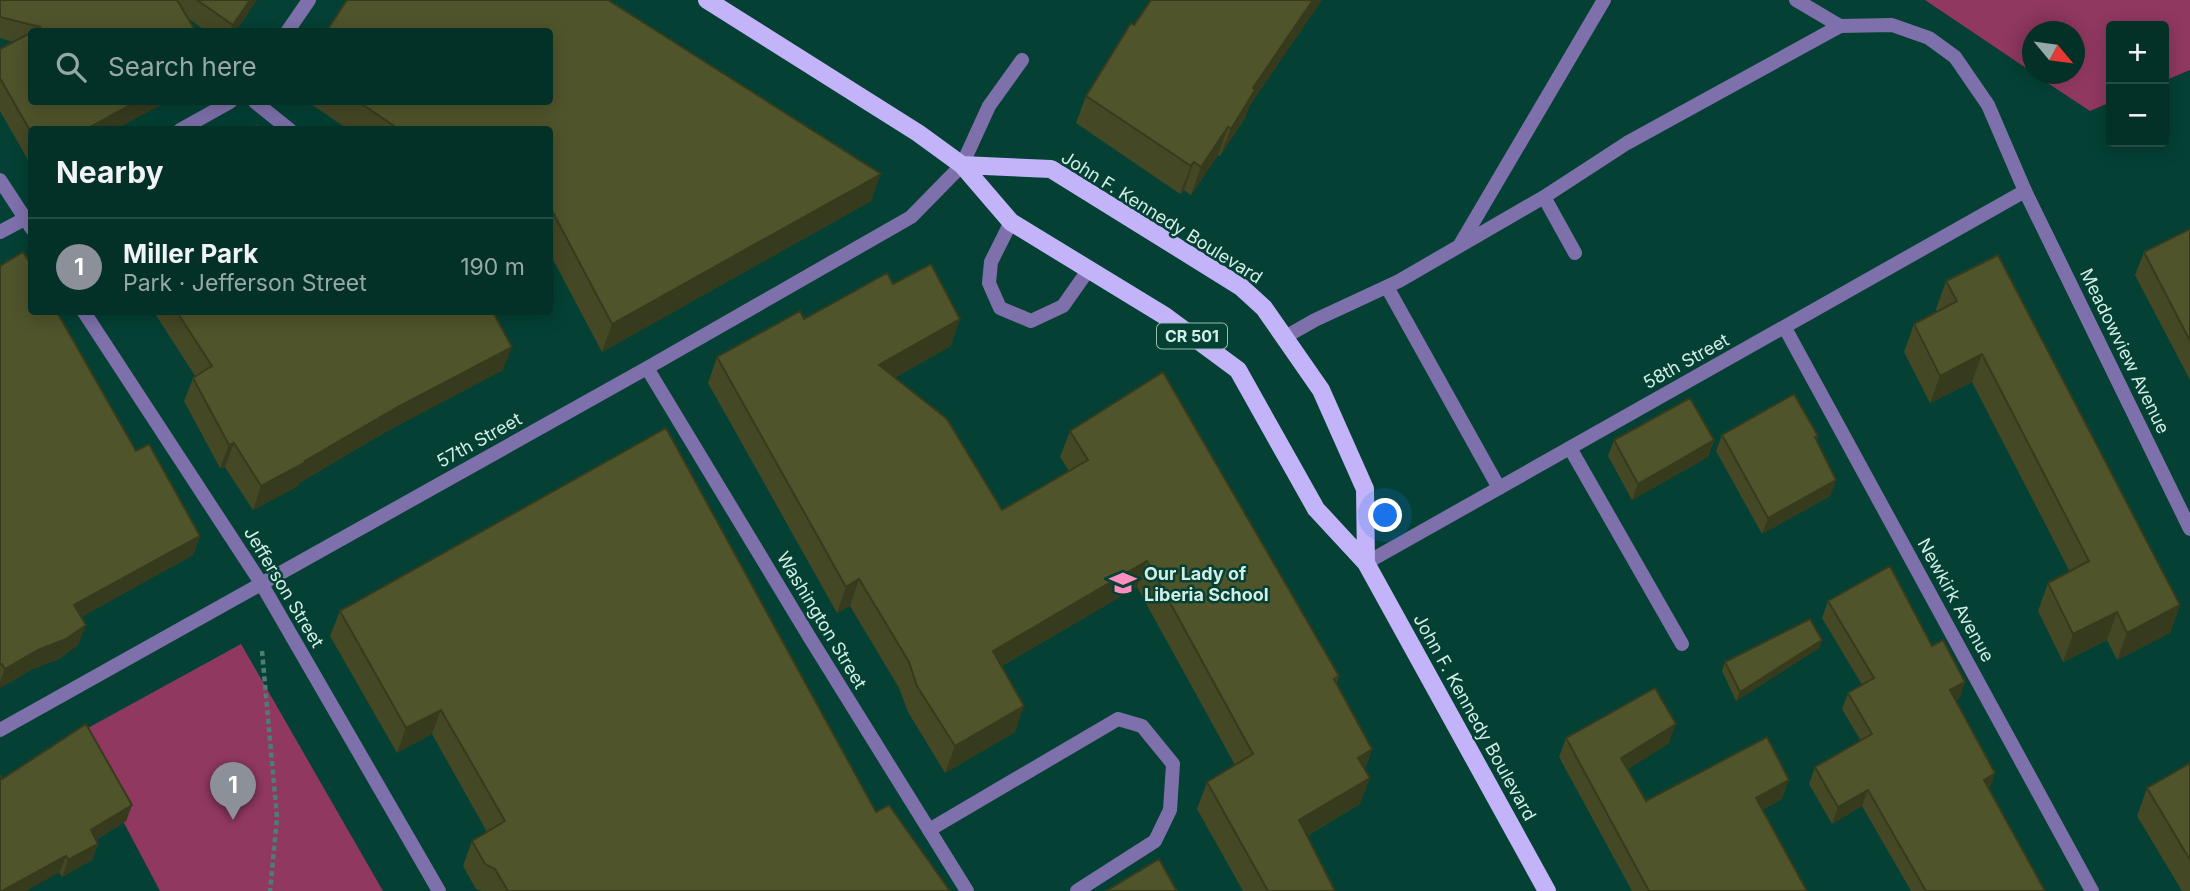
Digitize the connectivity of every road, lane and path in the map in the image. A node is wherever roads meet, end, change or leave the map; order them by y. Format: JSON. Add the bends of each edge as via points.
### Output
{"nodes":[{"id":1,"x":309,"y":0,"type":"edge"},
{"id":2,"x":708,"y":0,"type":"edge"},
{"id":3,"x":1604,"y":0,"type":"edge"},
{"id":4,"x":1796,"y":0,"type":"edge"},
{"id":5,"x":1840,"y":26,"type":"junction"},
{"id":6,"x":291,"y":28,"type":"edge"},
{"id":7,"x":1022,"y":60,"type":"dead end"},
{"id":8,"x":225,"y":105,"type":"edge"},
{"id":9,"x":260,"y":105,"type":"edge"},
{"id":10,"x":187,"y":126,"type":"edge"},
{"id":11,"x":285,"y":126,"type":"edge"},
{"id":12,"x":962,"y":165,"type":"junction"},
{"id":13,"x":0,"y":180,"type":"edge"},
{"id":14,"x":2025,"y":191,"type":"junction"},
{"id":15,"x":1544,"y":197,"type":"junction"},
{"id":16,"x":28,"y":220,"type":"edge"},
{"id":17,"x":28,"y":221,"type":"edge"},
{"id":18,"x":1011,"y":222,"type":"junction"},
{"id":19,"x":0,"y":232,"type":"edge"},
{"id":20,"x":1459,"y":246,"type":"junction"},
{"id":21,"x":1575,"y":253,"type":"dead end"},
{"id":22,"x":1089,"y":269,"type":"junction"},
{"id":23,"x":1387,"y":287,"type":"junction"},
{"id":24,"x":86,"y":315,"type":"edge"},
{"id":25,"x":1785,"y":328,"type":"junction"},
{"id":26,"x":1285,"y":337,"type":"junction"},
{"id":27,"x":647,"y":368,"type":"junction"},
{"id":28,"x":1570,"y":448,"type":"junction"},
{"id":29,"x":1499,"y":488,"type":"junction"},
{"id":30,"x":2190,"y":528,"type":"edge"},
{"id":31,"x":1366,"y":563,"type":"junction"},
{"id":32,"x":261,"y":583,"type":"junction"},
{"id":33,"x":1682,"y":644,"type":"dead end"},
{"id":34,"x":262,"y":651,"type":"dead end"},
{"id":35,"x":0,"y":730,"type":"edge"},
{"id":36,"x":929,"y":830,"type":"junction"},
{"id":37,"x":270,"y":891,"type":"edge"},
{"id":38,"x":439,"y":891,"type":"edge"},
{"id":39,"x":967,"y":891,"type":"edge"},
{"id":40,"x":1077,"y":891,"type":"edge"},
{"id":41,"x":1547,"y":891,"type":"edge"},
{"id":42,"x":2092,"y":891,"type":"edge"}],
"edges":[{"from":1,"to":6,"type":"street"},
{"from":2,"to":12,"type":"main road","name":"John F. Kennedy Boulevard","number":"CR 501"},
{"from":3,"to":20,"type":"street"},
{"from":4,"to":5,"type":"street"},
{"from":5,"to":14,"type":"street","name":"Meadowview Avenue","via":[[1892,25],[1929,38],[1955,57],[1988,105]]},
{"from":5,"to":15,"type":"street","via":[[1627,143]]},
{"from":7,"to":12,"type":"street","name":"57th Street","via":[[989,106]]},
{"from":8,"to":10,"type":"street"},
{"from":9,"to":11,"type":"street"},
{"from":12,"to":18,"type":"main road","name":"John F. Kennedy Boulevard","number":"CR 501"},
{"from":12,"to":26,"type":"main road","name":"John F. Kennedy Boulevard","number":"CR 501","via":[[1051,169],[1241,287],[1265,308]]},
{"from":12,"to":27,"type":"street","name":"57th Street","via":[[911,217]]},
{"from":13,"to":16,"type":"street"},
{"from":14,"to":25,"type":"street","name":"58th Street"},
{"from":14,"to":30,"type":"street","name":"Meadowview Avenue"},
{"from":15,"to":20,"type":"street"},
{"from":15,"to":21,"type":"street"},
{"from":17,"to":19,"type":"street"},
{"from":18,"to":22,"type":"main road","name":"John F. Kennedy Boulevard","number":"CR 501"},
{"from":18,"to":22,"type":"street","via":[[991,262],[989,284],[1000,308],[1031,321],[1063,306]]},
{"from":20,"to":23,"type":"street"},
{"from":22,"to":31,"type":"main road","name":"John F. Kennedy Boulevard","number":"CR 501","via":[[1165,316],[1238,370],[1316,509]]},
{"from":23,"to":26,"type":"street"},
{"from":23,"to":29,"type":"street"},
{"from":24,"to":32,"type":"street","name":"Jefferson Street"},
{"from":25,"to":28,"type":"street","name":"58th Street"},
{"from":25,"to":42,"type":"street","name":"Newkirk Avenue"},
{"from":26,"to":31,"type":"main road","name":"John F. Kennedy Boulevard","number":"CR 501","via":[[1321,390],[1365,489]]},
{"from":27,"to":32,"type":"street","name":"57th Street"},
{"from":27,"to":36,"type":"street","name":"Washington Street"},
{"from":28,"to":29,"type":"street","name":"58th Street"},
{"from":28,"to":33,"type":"street"},
{"from":29,"to":31,"type":"street","name":"58th Street"},
{"from":31,"to":41,"type":"main road","name":"John F. Kennedy Boulevard","number":"CR 501"},
{"from":32,"to":35,"type":"street","name":"57th Street"},
{"from":32,"to":38,"type":"street","name":"Jefferson Street"},
{"from":34,"to":37,"type":"path","via":[[277,818]]},
{"from":36,"to":39,"type":"street","name":"Washington Street"},
{"from":36,"to":40,"type":"street","via":[[1118,719],[1142,726],[1173,764],[1170,810],[1155,841]]}]}
